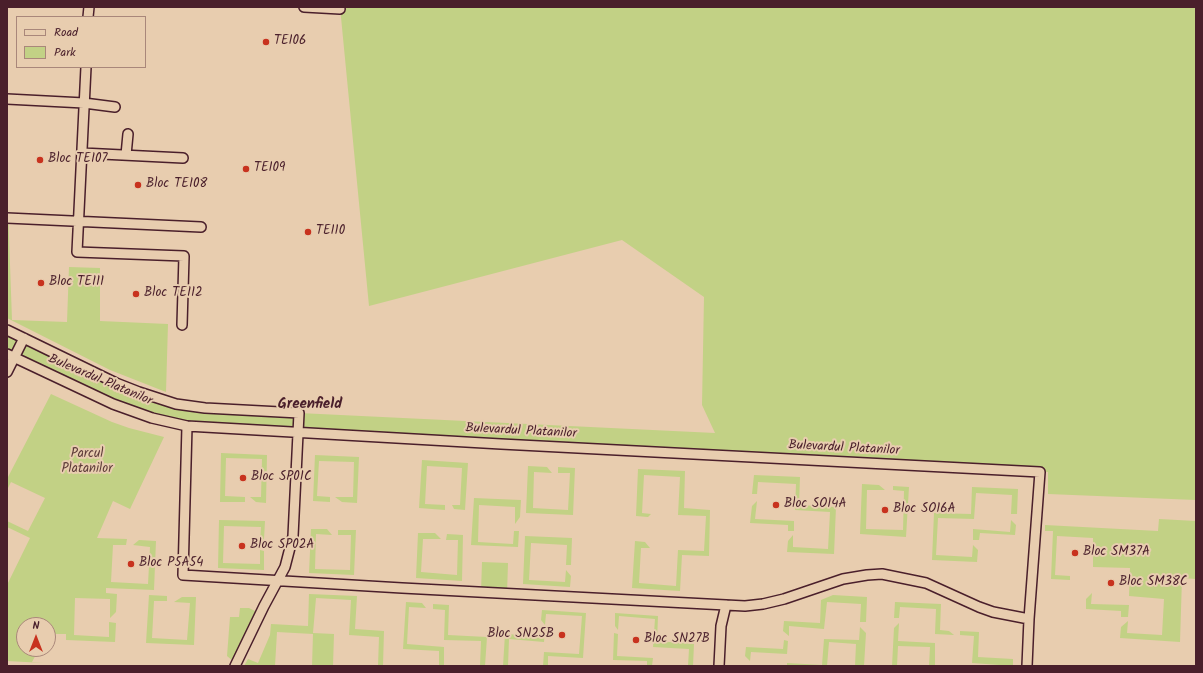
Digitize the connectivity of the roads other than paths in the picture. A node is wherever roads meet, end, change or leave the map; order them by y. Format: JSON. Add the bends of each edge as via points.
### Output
{"nodes":[{"id":1,"x":304,"y":7,"type":"edge"},
{"id":2,"x":340,"y":9,"type":"dead end"},
{"id":3,"x":86,"y":68,"type":"edge"},
{"id":4,"x":7,"y":99,"type":"edge"},
{"id":5,"x":84,"y":103,"type":"junction"},
{"id":6,"x":115,"y":106,"type":"dead end"},
{"id":7,"x":128,"y":134,"type":"dead end"},
{"id":8,"x":82,"y":153,"type":"junction"},
{"id":9,"x":126,"y":155,"type":"junction"},
{"id":10,"x":183,"y":158,"type":"dead end"},
{"id":11,"x":7,"y":218,"type":"edge"},
{"id":12,"x":78,"y":222,"type":"junction"},
{"id":13,"x":201,"y":227,"type":"dead end"},
{"id":14,"x":182,"y":325,"type":"dead end"},
{"id":15,"x":7,"y":330,"type":"edge"},
{"id":16,"x":24,"y":338,"type":"junction"},
{"id":17,"x":11,"y":356,"type":"edge"},
{"id":18,"x":7,"y":372,"type":"edge"},
{"id":19,"x":187,"y":426,"type":"junction"},
{"id":20,"x":298,"y":432,"type":"junction"},
{"id":21,"x":277,"y":581,"type":"junction"},
{"id":22,"x":726,"y":605,"type":"junction"},
{"id":23,"x":1029,"y":619,"type":"junction"},
{"id":24,"x":235,"y":666,"type":"edge"},
{"id":25,"x":719,"y":666,"type":"edge"},
{"id":26,"x":1027,"y":666,"type":"edge"}],
"edges":[{"from":1,"to":2,"type":"street"},
{"from":3,"to":5,"type":"street"},
{"from":4,"to":5,"type":"street"},
{"from":5,"to":6,"type":"street"},
{"from":5,"to":8,"type":"street"},
{"from":7,"to":9,"type":"street"},
{"from":8,"to":9,"type":"street"},
{"from":8,"to":12,"type":"street"},
{"from":9,"to":10,"type":"street"},
{"from":11,"to":12,"type":"street"},
{"from":12,"to":13,"type":"street"},
{"from":12,"to":14,"type":"street","via":[[77,252],[184,256]]},
{"from":15,"to":16,"type":"street","name":"Bulevardul Platanilor"},
{"from":16,"to":17,"type":"street"},
{"from":16,"to":20,"type":"street","name":"Bulevardul Platanilor","via":[[116,383],[176,404],[299,413]]},
{"from":17,"to":18,"type":"street"},
{"from":17,"to":19,"type":"street","name":"Bulevardul Platanilor","via":[[114,404],[152,418]]},
{"from":19,"to":20,"type":"street","name":"Bulevardul Platanilor"},
{"from":19,"to":21,"type":"street","via":[[183,575]]},
{"from":20,"to":21,"type":"street","via":[[293,536],[285,567]]},
{"from":20,"to":23,"type":"street","name":"Bulevardul Platanilor","via":[[1040,472]]},
{"from":21,"to":22,"type":"street"},
{"from":21,"to":24,"type":"street"},
{"from":22,"to":23,"type":"street","via":[[763,604],[834,581],[882,574],[926,583],[978,607]]},
{"from":22,"to":25,"type":"street","via":[[721,626]]},
{"from":23,"to":26,"type":"street"}]}
